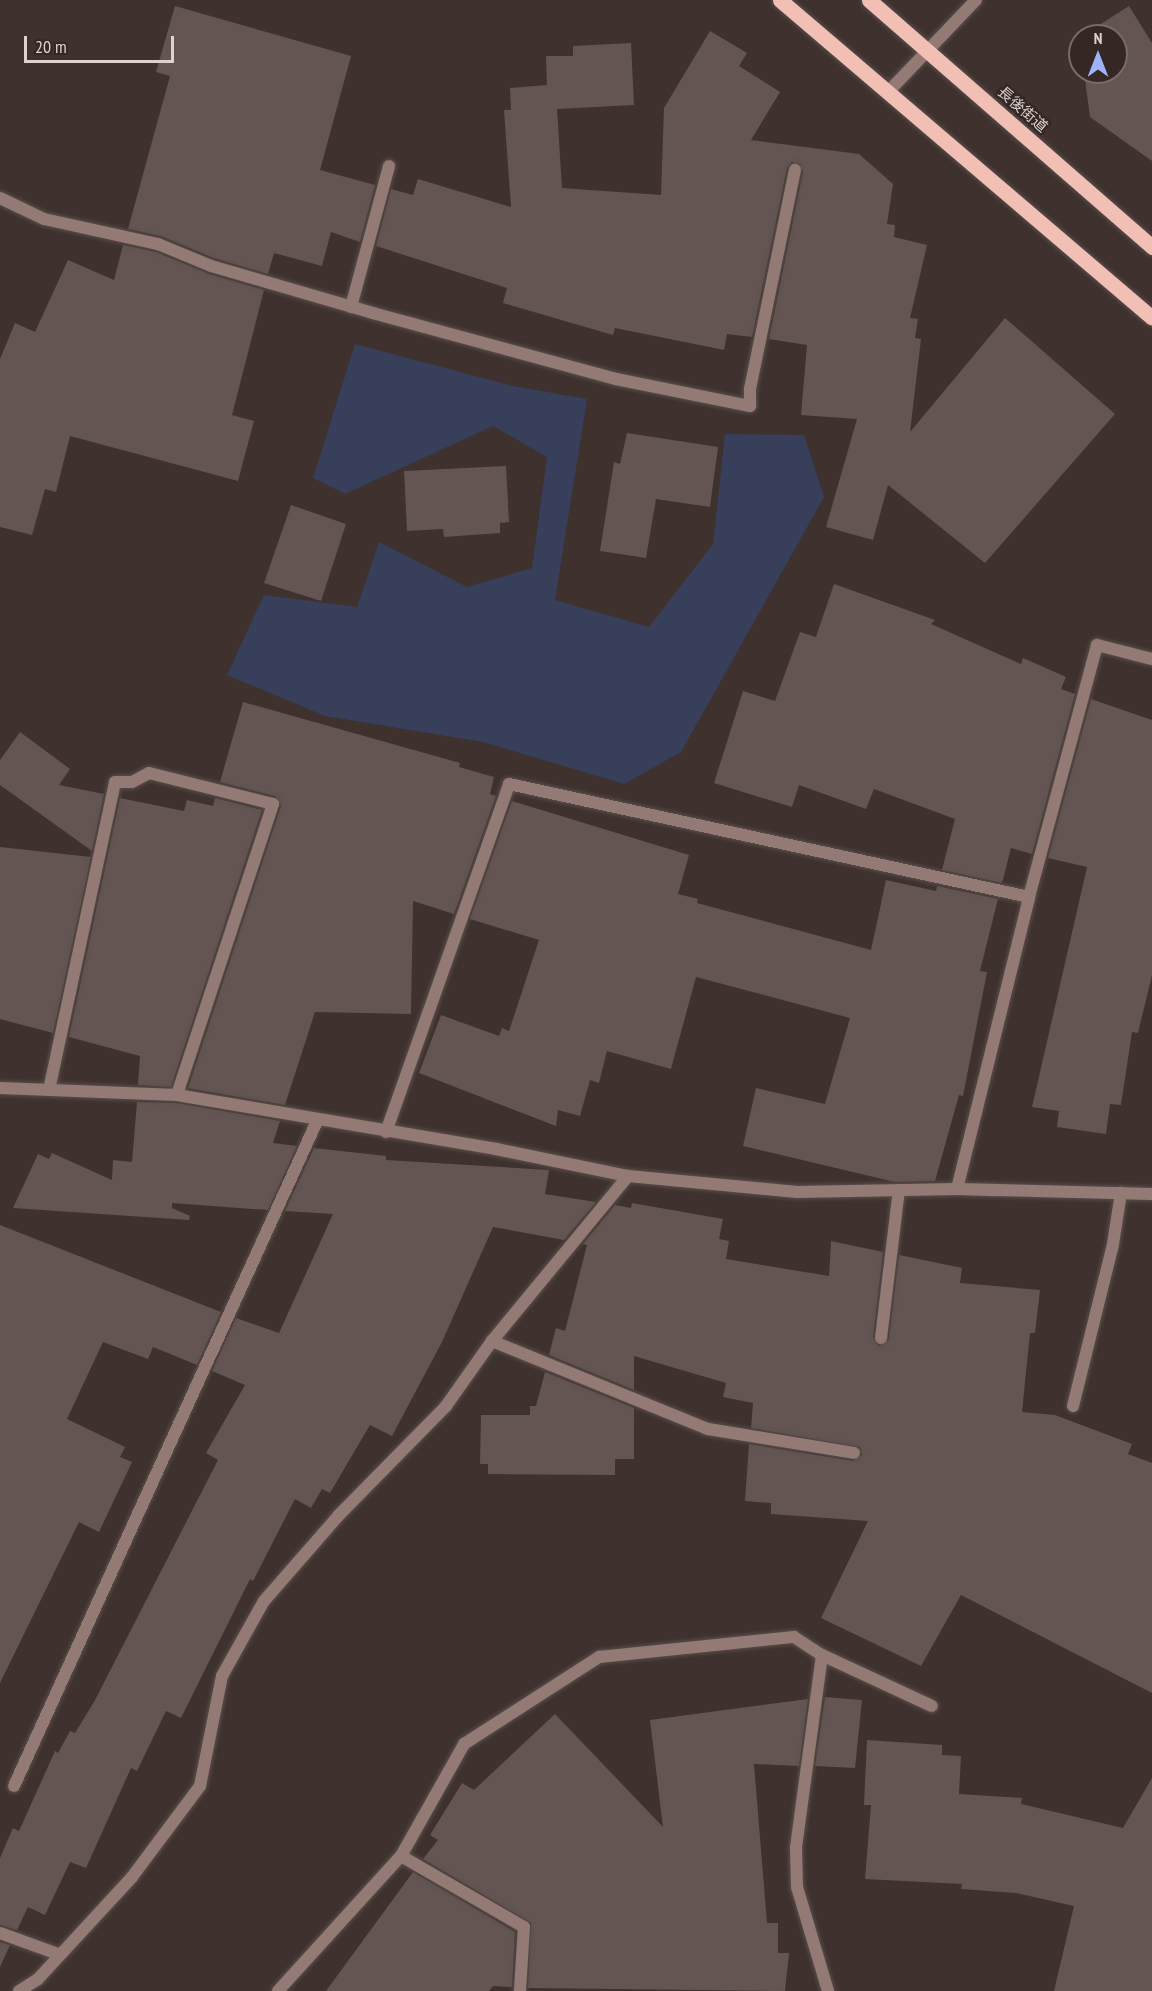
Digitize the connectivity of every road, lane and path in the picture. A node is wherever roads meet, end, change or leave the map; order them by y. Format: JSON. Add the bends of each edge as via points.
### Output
{"nodes":[{"id":1,"x":780,"y":0,"type":"edge"},
{"id":2,"x":869,"y":0,"type":"edge"},
{"id":3,"x":976,"y":0,"type":"edge"},
{"id":4,"x":929,"y":50,"type":"junction"},
{"id":5,"x":889,"y":91,"type":"junction"},
{"id":6,"x":389,"y":166,"type":"dead end"},
{"id":7,"x":795,"y":170,"type":"dead end"},
{"id":8,"x":0,"y":198,"type":"edge"},
{"id":9,"x":1152,"y":247,"type":"edge"},
{"id":10,"x":351,"y":307,"type":"junction"},
{"id":11,"x":1152,"y":318,"type":"edge"},
{"id":12,"x":1152,"y":659,"type":"edge"},
{"id":13,"x":1029,"y":897,"type":"junction"},
{"id":14,"x":0,"y":1088,"type":"edge"},
{"id":15,"x":49,"y":1090,"type":"junction"},
{"id":16,"x":177,"y":1095,"type":"junction"},
{"id":17,"x":317,"y":1121,"type":"junction"},
{"id":18,"x":386,"y":1132,"type":"junction"},
{"id":19,"x":628,"y":1176,"type":"junction"},
{"id":20,"x":957,"y":1189,"type":"junction"},
{"id":21,"x":899,"y":1190,"type":"junction"},
{"id":22,"x":1121,"y":1193,"type":"junction"},
{"id":23,"x":1152,"y":1194,"type":"edge"},
{"id":24,"x":881,"y":1338,"type":"dead end"},
{"id":25,"x":492,"y":1341,"type":"junction"},
{"id":26,"x":1073,"y":1406,"type":"dead end"},
{"id":27,"x":854,"y":1453,"type":"dead end"},
{"id":28,"x":822,"y":1655,"type":"junction"},
{"id":29,"x":932,"y":1706,"type":"dead end"},
{"id":30,"x":14,"y":1786,"type":"dead end"},
{"id":31,"x":401,"y":1856,"type":"junction"},
{"id":32,"x":0,"y":1933,"type":"edge"},
{"id":33,"x":58,"y":1954,"type":"junction"},
{"id":34,"x":19,"y":1991,"type":"edge"},
{"id":35,"x":278,"y":1991,"type":"edge"},
{"id":36,"x":520,"y":1991,"type":"edge"},
{"id":37,"x":828,"y":1991,"type":"edge"}],
"edges":[{"from":1,"to":5,"type":"main road"},
{"from":2,"to":4,"type":"main road","name":"長後街道"},
{"from":3,"to":4,"type":"street"},
{"from":4,"to":5,"type":"street"},
{"from":4,"to":9,"type":"main road","name":"長後街道"},
{"from":5,"to":11,"type":"main road"},
{"from":6,"to":10,"type":"street"},
{"from":7,"to":10,"type":"street","via":[[750,389],[750,406],[616,379]]},
{"from":8,"to":10,"type":"street","via":[[44,219],[158,244],[211,266]]},
{"from":12,"to":13,"type":"street","via":[[1097,645]]},
{"from":13,"to":18,"type":"street","via":[[509,784]]},
{"from":13,"to":20,"type":"street"},
{"from":14,"to":15,"type":"street"},
{"from":15,"to":16,"type":"street"},
{"from":15,"to":16,"type":"street","via":[[115,782],[132,782],[149,773],[273,804]]},
{"from":16,"to":17,"type":"street"},
{"from":17,"to":18,"type":"street"},
{"from":17,"to":30,"type":"street"},
{"from":18,"to":19,"type":"street"},
{"from":19,"to":21,"type":"street","via":[[797,1192]]},
{"from":19,"to":25,"type":"street"},
{"from":20,"to":21,"type":"street"},
{"from":20,"to":22,"type":"street"},
{"from":21,"to":24,"type":"street"},
{"from":22,"to":23,"type":"street"},
{"from":22,"to":26,"type":"street","via":[[1113,1244]]},
{"from":25,"to":27,"type":"street","via":[[708,1429]]},
{"from":25,"to":33,"type":"street","via":[[446,1406],[339,1515],[264,1601],[222,1676],[200,1786],[132,1877]]},
{"from":28,"to":29,"type":"street"},
{"from":28,"to":31,"type":"street","via":[[794,1637],[598,1657],[464,1744]]},
{"from":28,"to":37,"type":"street","via":[[796,1847],[797,1887]]},
{"from":31,"to":35,"type":"street"},
{"from":31,"to":36,"type":"street","via":[[524,1927]]},
{"from":32,"to":33,"type":"street"},
{"from":33,"to":34,"type":"street","via":[[39,1979]]}]}
